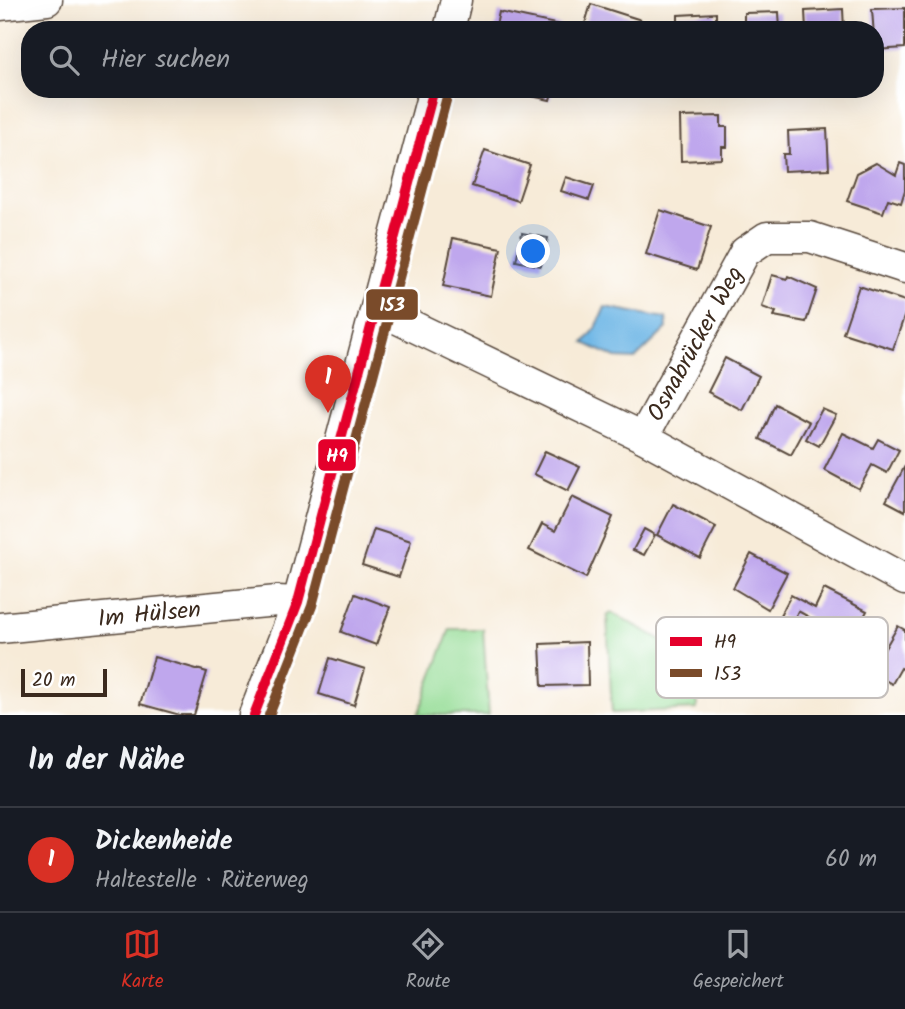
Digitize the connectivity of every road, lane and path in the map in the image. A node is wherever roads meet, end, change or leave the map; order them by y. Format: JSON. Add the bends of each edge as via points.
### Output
{"nodes":[{"id":1,"x":47,"y":0,"type":"edge"},
{"id":2,"x":456,"y":0,"type":"edge"},
{"id":3,"x":0,"y":5,"type":"edge"},
{"id":4,"x":451,"y":21,"type":"edge"},
{"id":5,"x":432,"y":98,"type":"edge"},
{"id":6,"x":905,"y":268,"type":"edge"},
{"id":7,"x":376,"y":312,"type":"junction"},
{"id":8,"x":643,"y":437,"type":"junction"},
{"id":9,"x":905,"y":580,"type":"edge"},
{"id":10,"x":298,"y":602,"type":"junction"},
{"id":11,"x":0,"y":628,"type":"edge"},
{"id":12,"x":254,"y":715,"type":"edge"}],
"edges":[{"from":1,"to":3,"type":"street"},
{"from":2,"to":4,"type":"street"},
{"from":5,"to":7,"type":"street"},
{"from":6,"to":8,"type":"street","name":"Osnabrücker Weg","via":[[810,237],[767,237],[745,252]]},
{"from":7,"to":8,"type":"street"},
{"from":7,"to":10,"type":"street"},
{"from":8,"to":9,"type":"street"},
{"from":10,"to":11,"type":"street","name":"Im Hülsen"},
{"from":10,"to":12,"type":"street"}]}
